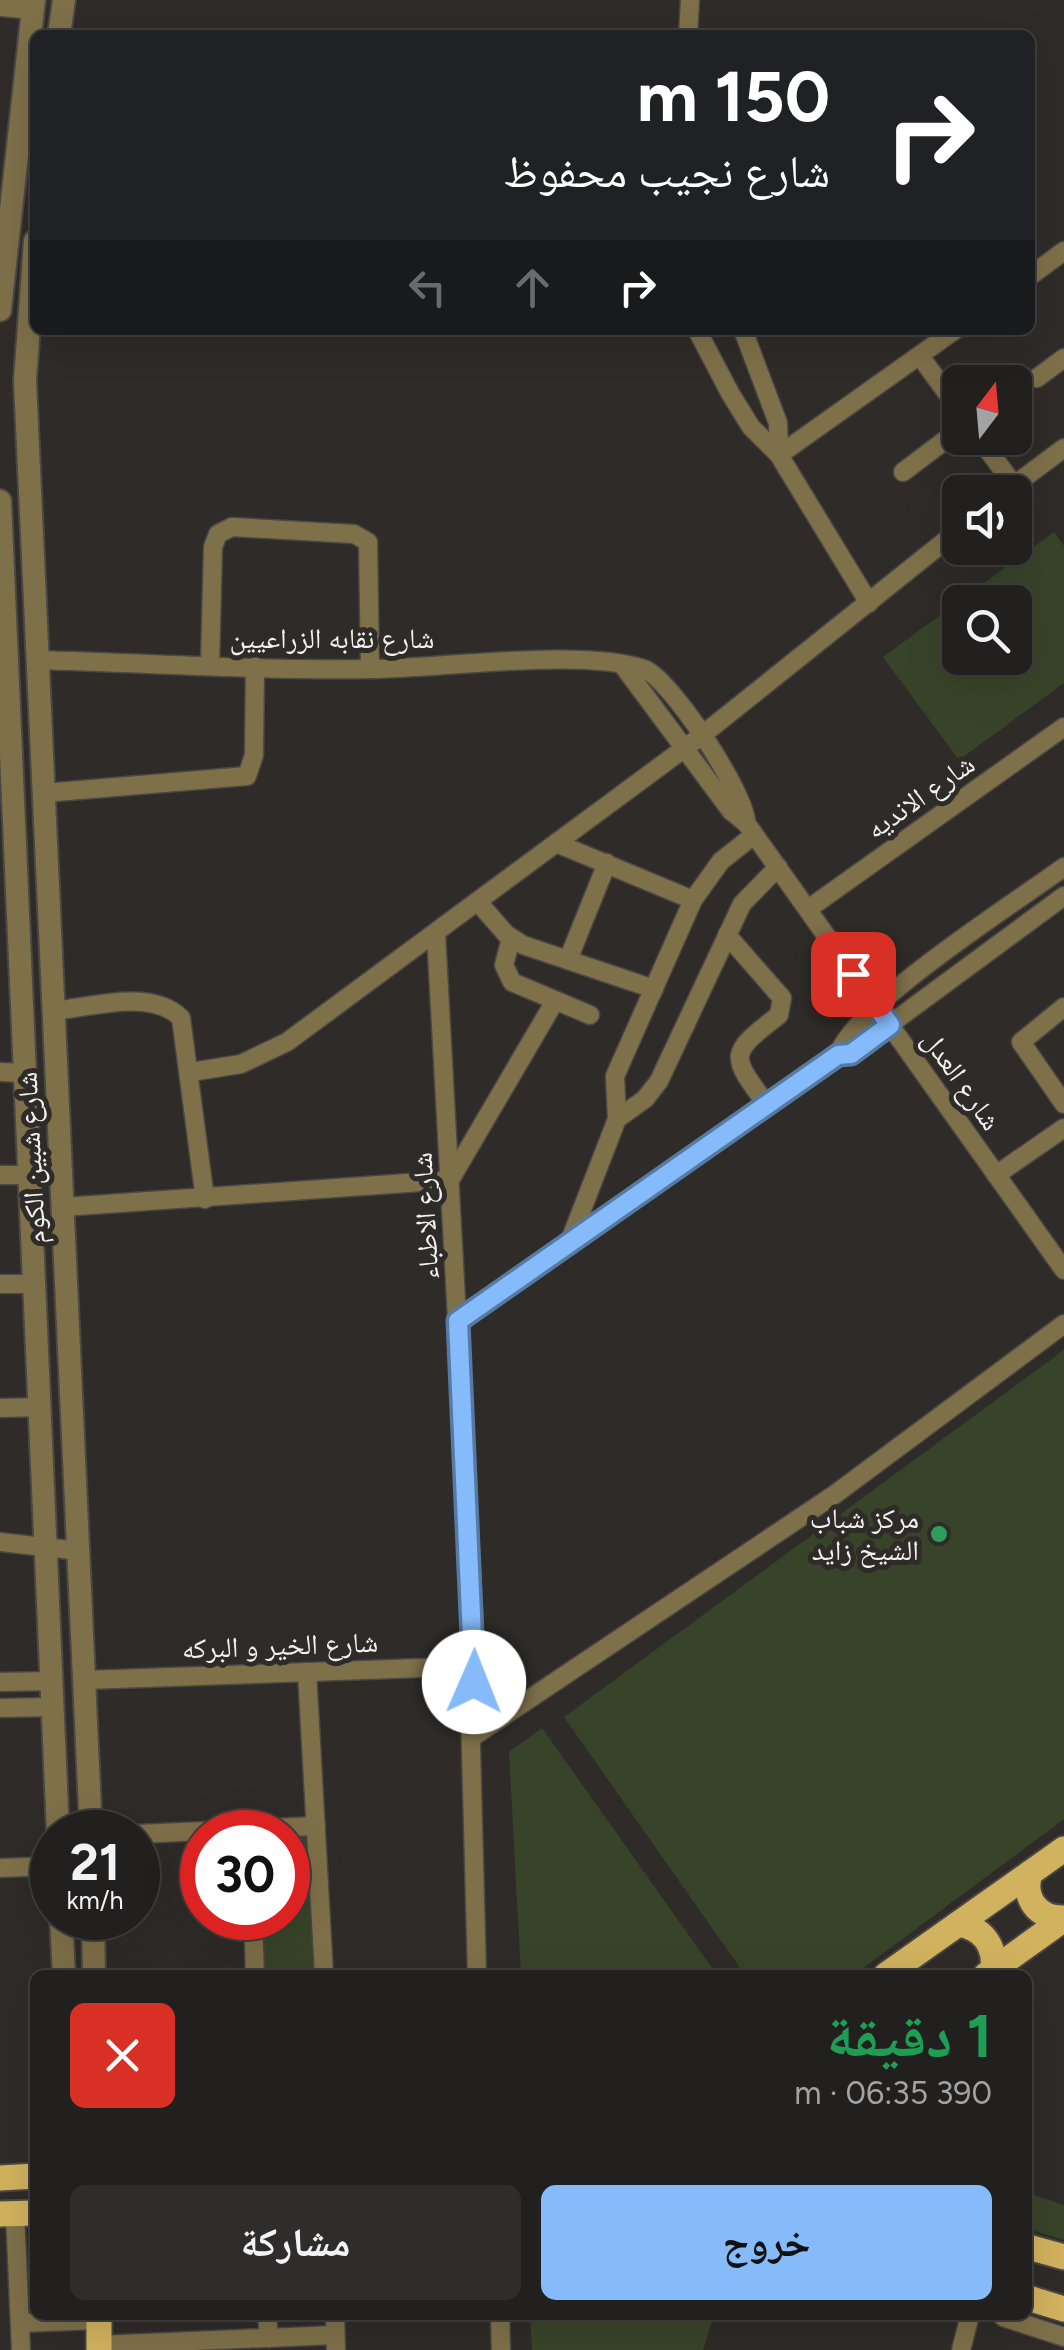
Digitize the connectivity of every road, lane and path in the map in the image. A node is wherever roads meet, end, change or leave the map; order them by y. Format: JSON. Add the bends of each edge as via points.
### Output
{"nodes":[{"id":1,"x":64,"y":0,"type":"edge"},
{"id":2,"x":690,"y":0,"type":"edge"},
{"id":3,"x":34,"y":5,"type":"edge"},
{"id":4,"x":0,"y":7,"type":"edge"},
{"id":5,"x":61,"y":30,"type":"edge"},
{"id":6,"x":688,"y":30,"type":"edge"},
{"id":7,"x":9,"y":146,"type":"edge"},
{"id":8,"x":1064,"y":251,"type":"edge"},
{"id":9,"x":1035,"y":272,"type":"edge"},
{"id":10,"x":2,"y":273,"type":"edge"},
{"id":11,"x":0,"y":310,"type":"edge"},
{"id":12,"x":30,"y":311,"type":"edge"},
{"id":13,"x":700,"y":335,"type":"edge"},
{"id":14,"x":745,"y":335,"type":"edge"},
{"id":15,"x":948,"y":335,"type":"edge"},
{"id":16,"x":920,"y":356,"type":"junction"},
{"id":17,"x":1064,"y":358,"type":"edge"},
{"id":18,"x":1036,"y":378,"type":"dead end"},
{"id":19,"x":942,"y":386,"type":"edge"},
{"id":20,"x":942,"y":443,"type":"edge"},
{"id":21,"x":1064,"y":448,"type":"edge"},
{"id":22,"x":780,"y":455,"type":"junction"},
{"id":23,"x":903,"y":472,"type":"dead end"},
{"id":24,"x":1028,"y":475,"type":"edge"},
{"id":25,"x":0,"y":502,"type":"edge"},
{"id":26,"x":942,"y":544,"type":"edge"},
{"id":27,"x":869,"y":603,"type":"junction"},
{"id":28,"x":2,"y":618,"type":"edge"},
{"id":29,"x":38,"y":660,"type":"junction"},
{"id":30,"x":210,"y":665,"type":"junction"},
{"id":31,"x":255,"y":666,"type":"junction"},
{"id":32,"x":624,"y":667,"type":"junction"},
{"id":33,"x":370,"y":670,"type":"junction"},
{"id":34,"x":5,"y":731,"type":"edge"},
{"id":35,"x":1061,"y":735,"type":"edge"},
{"id":36,"x":702,"y":736,"type":"junction"},
{"id":37,"x":683,"y":748,"type":"junction"},
{"id":38,"x":44,"y":794,"type":"junction"},
{"id":39,"x":7,"y":824,"type":"edge"},
{"id":40,"x":750,"y":829,"type":"junction"},
{"id":41,"x":556,"y":842,"type":"junction"},
{"id":42,"x":607,"y":864,"type":"junction"},
{"id":43,"x":1064,"y":866,"type":"edge"},
{"id":44,"x":778,"y":867,"type":"junction"},
{"id":45,"x":1064,"y":896,"type":"edge"},
{"id":46,"x":693,"y":900,"type":"junction"},
{"id":47,"x":478,"y":902,"type":"junction"},
{"id":48,"x":808,"y":909,"type":"junction"},
{"id":49,"x":9,"y":919,"type":"edge"},
{"id":50,"x":436,"y":934,"type":"junction"},
{"id":51,"x":728,"y":934,"type":"junction"},
{"id":52,"x":511,"y":938,"type":"junction"},
{"id":53,"x":568,"y":960,"type":"junction"},
{"id":54,"x":654,"y":989,"type":"junction"},
{"id":55,"x":554,"y":1001,"type":"junction"},
{"id":56,"x":876,"y":1006,"type":"junction"},
{"id":57,"x":1064,"y":1006,"type":"edge"},
{"id":58,"x":54,"y":1011,"type":"junction"},
{"id":59,"x":590,"y":1015,"type":"dead end"},
{"id":60,"x":890,"y":1025,"type":"junction"},
{"id":61,"x":838,"y":1055,"type":"junction"},
{"id":62,"x":0,"y":1072,"type":"edge"},
{"id":63,"x":191,"y":1072,"type":"junction"},
{"id":64,"x":26,"y":1073,"type":"junction"},
{"id":65,"x":767,"y":1104,"type":"junction"},
{"id":66,"x":1064,"y":1104,"type":"edge"},
{"id":67,"x":617,"y":1119,"type":"junction"},
{"id":68,"x":1064,"y":1128,"type":"edge"},
{"id":69,"x":0,"y":1175,"type":"edge"},
{"id":70,"x":30,"y":1175,"type":"junction"},
{"id":71,"x":996,"y":1175,"type":"junction"},
{"id":72,"x":450,"y":1180,"type":"junction"},
{"id":73,"x":205,"y":1199,"type":"junction"},
{"id":74,"x":63,"y":1208,"type":"junction"},
{"id":75,"x":568,"y":1244,"type":"junction"},
{"id":76,"x":1064,"y":1270,"type":"edge"},
{"id":77,"x":0,"y":1284,"type":"edge"},
{"id":78,"x":35,"y":1284,"type":"junction"},
{"id":79,"x":458,"y":1321,"type":"junction"},
{"id":80,"x":1064,"y":1324,"type":"edge"},
{"id":81,"x":40,"y":1407,"type":"junction"},
{"id":82,"x":0,"y":1408,"type":"edge"},
{"id":83,"x":0,"y":1542,"type":"edge"},
{"id":84,"x":46,"y":1546,"type":"junction"},
{"id":85,"x":78,"y":1551,"type":"junction"},
{"id":86,"x":476,"y":1666,"type":"junction"},
{"id":87,"x":307,"y":1672,"type":"junction"},
{"id":88,"x":86,"y":1680,"type":"junction"},
{"id":89,"x":52,"y":1681,"type":"junction"},
{"id":90,"x":0,"y":1682,"type":"edge"},
{"id":91,"x":53,"y":1707,"type":"junction"},
{"id":92,"x":0,"y":1708,"type":"edge"},
{"id":93,"x":471,"y":1738,"type":"junction"},
{"id":94,"x":57,"y":1810,"type":"edge"},
{"id":95,"x":90,"y":1810,"type":"edge"},
{"id":96,"x":310,"y":1826,"type":"edge"},
{"id":97,"x":316,"y":1826,"type":"junction"},
{"id":98,"x":1064,"y":1848,"type":"edge"},
{"id":99,"x":30,"y":1867,"type":"edge"},
{"id":100,"x":0,"y":1868,"type":"edge"},
{"id":101,"x":1030,"y":1873,"type":"junction"},
{"id":102,"x":1064,"y":1918,"type":"edge"},
{"id":103,"x":958,"y":1924,"type":"junction"},
{"id":104,"x":63,"y":1940,"type":"edge"},
{"id":105,"x":93,"y":1940,"type":"edge"},
{"id":106,"x":254,"y":1940,"type":"edge"},
{"id":107,"x":64,"y":1970,"type":"edge"},
{"id":108,"x":94,"y":1970,"type":"edge"},
{"id":109,"x":255,"y":1970,"type":"edge"},
{"id":110,"x":324,"y":1970,"type":"edge"},
{"id":111,"x":477,"y":1970,"type":"edge"},
{"id":112,"x":893,"y":1970,"type":"edge"},
{"id":113,"x":989,"y":1970,"type":"edge"},
{"id":114,"x":993,"y":1970,"type":"edge"},
{"id":115,"x":30,"y":2164,"type":"edge"},
{"id":116,"x":30,"y":2176,"type":"edge"},
{"id":117,"x":0,"y":2177,"type":"edge"},
{"id":118,"x":17,"y":2214,"type":"edge"},
{"id":119,"x":1032,"y":2248,"type":"edge"},
{"id":120,"x":1064,"y":2257,"type":"edge"},
{"id":121,"x":1032,"y":2299,"type":"edge"},
{"id":122,"x":9,"y":2301,"type":"edge"},
{"id":123,"x":1064,"y":2309,"type":"edge"},
{"id":124,"x":267,"y":2320,"type":"edge"},
{"id":125,"x":500,"y":2320,"type":"edge"},
{"id":126,"x":969,"y":2320,"type":"edge"},
{"id":127,"x":1013,"y":2320,"type":"edge"},
{"id":128,"x":20,"y":2323,"type":"junction"},
{"id":129,"x":99,"y":2332,"type":"edge"},
{"id":130,"x":1064,"y":2336,"type":"edge"},
{"id":131,"x":268,"y":2338,"type":"junction"},
{"id":132,"x":335,"y":2343,"type":"edge"},
{"id":133,"x":20,"y":2350,"type":"edge"},
{"id":134,"x":501,"y":2350,"type":"edge"},
{"id":135,"x":961,"y":2350,"type":"edge"}],
"edges":[{"from":1,"to":5,"type":"street"},
{"from":2,"to":6,"type":"street"},
{"from":3,"to":4,"type":"street"},
{"from":3,"to":7,"type":"street"},
{"from":7,"to":10,"type":"street"},
{"from":8,"to":9,"type":"street"},
{"from":10,"to":11,"type":"street"},
{"from":12,"to":29,"type":"street","name":"شارع شبين الكوم","via":[[25,381]]},
{"from":13,"to":22,"type":"street","via":[[751,426]]},
{"from":14,"to":22,"type":"street","via":[[778,423]]},
{"from":15,"to":16,"type":"street"},
{"from":16,"to":19,"type":"street"},
{"from":16,"to":22,"type":"street"},
{"from":17,"to":18,"type":"street"},
{"from":20,"to":23,"type":"street"},
{"from":21,"to":24,"type":"street"},
{"from":22,"to":27,"type":"street"},
{"from":25,"to":28,"type":"street","name":"شارع شبين الكوم"},
{"from":26,"to":27,"type":"street"},
{"from":27,"to":36,"type":"street"},
{"from":28,"to":34,"type":"street","name":"شارع شبين الكوم"},
{"from":29,"to":30,"type":"street","name":"شارع نقابه الزراعيين"},
{"from":29,"to":38,"type":"street","name":"شارع شبين الكوم"},
{"from":30,"to":31,"type":"street","name":"شارع نقابه الزراعيين"},
{"from":30,"to":33,"type":"street","via":[[213,547],[218,534],[232,527],[354,534],[368,542]]},
{"from":31,"to":33,"type":"street","name":"شارع نقابه الزراعيين"},
{"from":31,"to":38,"type":"street","via":[[254,755],[247,776]]},
{"from":32,"to":33,"type":"street","name":"شارع نقابه الزراعيين","via":[[597,660]]},
{"from":32,"to":36,"type":"street","name":"شارع العدل","via":[[651,672]]},
{"from":32,"to":37,"type":"street","name":"شارع العدل"},
{"from":34,"to":39,"type":"street","name":"شارع شبين الكوم"},
{"from":35,"to":48,"type":"street","name":"شارع الانديه"},
{"from":36,"to":37,"type":"street"},
{"from":36,"to":40,"type":"street","name":"شارع العدل","via":[[742,798]]},
{"from":37,"to":40,"type":"street","name":"شارع العدل"},
{"from":37,"to":41,"type":"street"},
{"from":38,"to":58,"type":"street","name":"شارع شبين الكوم"},
{"from":39,"to":49,"type":"street","name":"شارع شبين الكوم"},
{"from":40,"to":44,"type":"street","name":"شارع العدل"},
{"from":40,"to":46,"type":"street"},
{"from":41,"to":42,"type":"street"},
{"from":41,"to":47,"type":"street"},
{"from":42,"to":46,"type":"street"},
{"from":42,"to":53,"type":"street"},
{"from":43,"to":56,"type":"street"},
{"from":44,"to":48,"type":"street","name":"شارع العدل"},
{"from":44,"to":51,"type":"street","via":[[752,890]]},
{"from":45,"to":60,"type":"street"},
{"from":46,"to":54,"type":"street"},
{"from":47,"to":50,"type":"street"},
{"from":47,"to":52,"type":"street"},
{"from":48,"to":56,"type":"street","name":"شارع العدل"},
{"from":49,"to":64,"type":"street","name":"شارع شبين الكوم"},
{"from":50,"to":63,"type":"street","via":[[273,1051]]},
{"from":50,"to":72,"type":"street","name":"شارع الاطباء"},
{"from":51,"to":65,"type":"street","via":[[782,998],[779,1016],[737,1053],[738,1065]]},
{"from":51,"to":67,"type":"street","via":[[659,1081]]},
{"from":52,"to":53,"type":"street"},
{"from":52,"to":55,"type":"street","via":[[504,960],[508,977]]},
{"from":53,"to":54,"type":"street"},
{"from":54,"to":67,"type":"street","via":[[616,1076]]},
{"from":55,"to":59,"type":"street"},
{"from":55,"to":72,"type":"street"},
{"from":56,"to":60,"type":"street","name":"شارع العدل"},
{"from":56,"to":61,"type":"street"},
{"from":57,"to":66,"type":"street","via":[[1021,1042]]},
{"from":58,"to":63,"type":"street","via":[[149,1001],[169,1006],[180,1018]]},
{"from":58,"to":74,"type":"street","name":"شارع شبين الكوم"},
{"from":60,"to":61,"type":"street","via":[[851,1054]]},
{"from":60,"to":71,"type":"street","name":"شارع العدل"},
{"from":61,"to":65,"type":"street"},
{"from":62,"to":64,"type":"street"},
{"from":63,"to":73,"type":"street"},
{"from":64,"to":70,"type":"street","name":"شارع شبين الكوم"},
{"from":65,"to":75,"type":"street"},
{"from":67,"to":75,"type":"street"},
{"from":68,"to":71,"type":"street"},
{"from":69,"to":70,"type":"street"},
{"from":70,"to":78,"type":"street","name":"شارع شبين الكوم"},
{"from":71,"to":76,"type":"street","name":"شارع العدل"},
{"from":72,"to":73,"type":"street"},
{"from":72,"to":79,"type":"street","name":"شارع الاطباء"},
{"from":73,"to":74,"type":"street"},
{"from":74,"to":85,"type":"street","name":"شارع شبين الكوم"},
{"from":75,"to":79,"type":"street"},
{"from":77,"to":78,"type":"street"},
{"from":78,"to":81,"type":"street","name":"شارع شبين الكوم"},
{"from":79,"to":86,"type":"street","name":"شارع الاطباء"},
{"from":80,"to":93,"type":"street","via":[[834,1494]]},
{"from":81,"to":82,"type":"street"},
{"from":81,"to":84,"type":"street","name":"شارع شبين الكوم"},
{"from":83,"to":84,"type":"street"},
{"from":84,"to":85,"type":"street"},
{"from":84,"to":89,"type":"street","name":"شارع شبين الكوم"},
{"from":85,"to":88,"type":"street","name":"شارع شبين الكوم"},
{"from":86,"to":87,"type":"street","name":"شارع الخير و البركه"},
{"from":86,"to":93,"type":"street","name":"شارع الاطباء"},
{"from":87,"to":88,"type":"street","name":"شارع الخير و البركه"},
{"from":87,"to":97,"type":"street"},
{"from":88,"to":95,"type":"street","name":"شارع شبين الكوم"},
{"from":89,"to":90,"type":"street"},
{"from":89,"to":91,"type":"street","name":"شارع شبين الكوم"},
{"from":91,"to":92,"type":"street"},
{"from":91,"to":94,"type":"street","name":"شارع شبين الكوم"},
{"from":93,"to":111,"type":"street","name":"شارع الاطباء"},
{"from":96,"to":97,"type":"street"},
{"from":97,"to":110,"type":"street"},
{"from":98,"to":101,"type":"main road"},
{"from":99,"to":100,"type":"street"},
{"from":101,"to":102,"type":"main road","via":[[1027,1891],[1036,1908]]},
{"from":101,"to":103,"type":"main road"},
{"from":102,"to":114,"type":"main road"},
{"from":103,"to":112,"type":"main road"},
{"from":103,"to":113,"type":"main road","via":[[983,1936],[992,1952]]},
{"from":104,"to":107,"type":"street"},
{"from":105,"to":108,"type":"street"},
{"from":106,"to":109,"type":"street"},
{"from":115,"to":117,"type":"street"},
{"from":116,"to":117,"type":"main road"},
{"from":118,"to":122,"type":"street"},
{"from":119,"to":120,"type":"main road"},
{"from":121,"to":123,"type":"main road"},
{"from":122,"to":128,"type":"street"},
{"from":124,"to":131,"type":"street"},
{"from":125,"to":134,"type":"street"},
{"from":126,"to":135,"type":"street"},
{"from":127,"to":130,"type":"street"},
{"from":128,"to":129,"type":"street"},
{"from":128,"to":133,"type":"street"},
{"from":129,"to":131,"type":"street"},
{"from":131,"to":132,"type":"street"}]}
